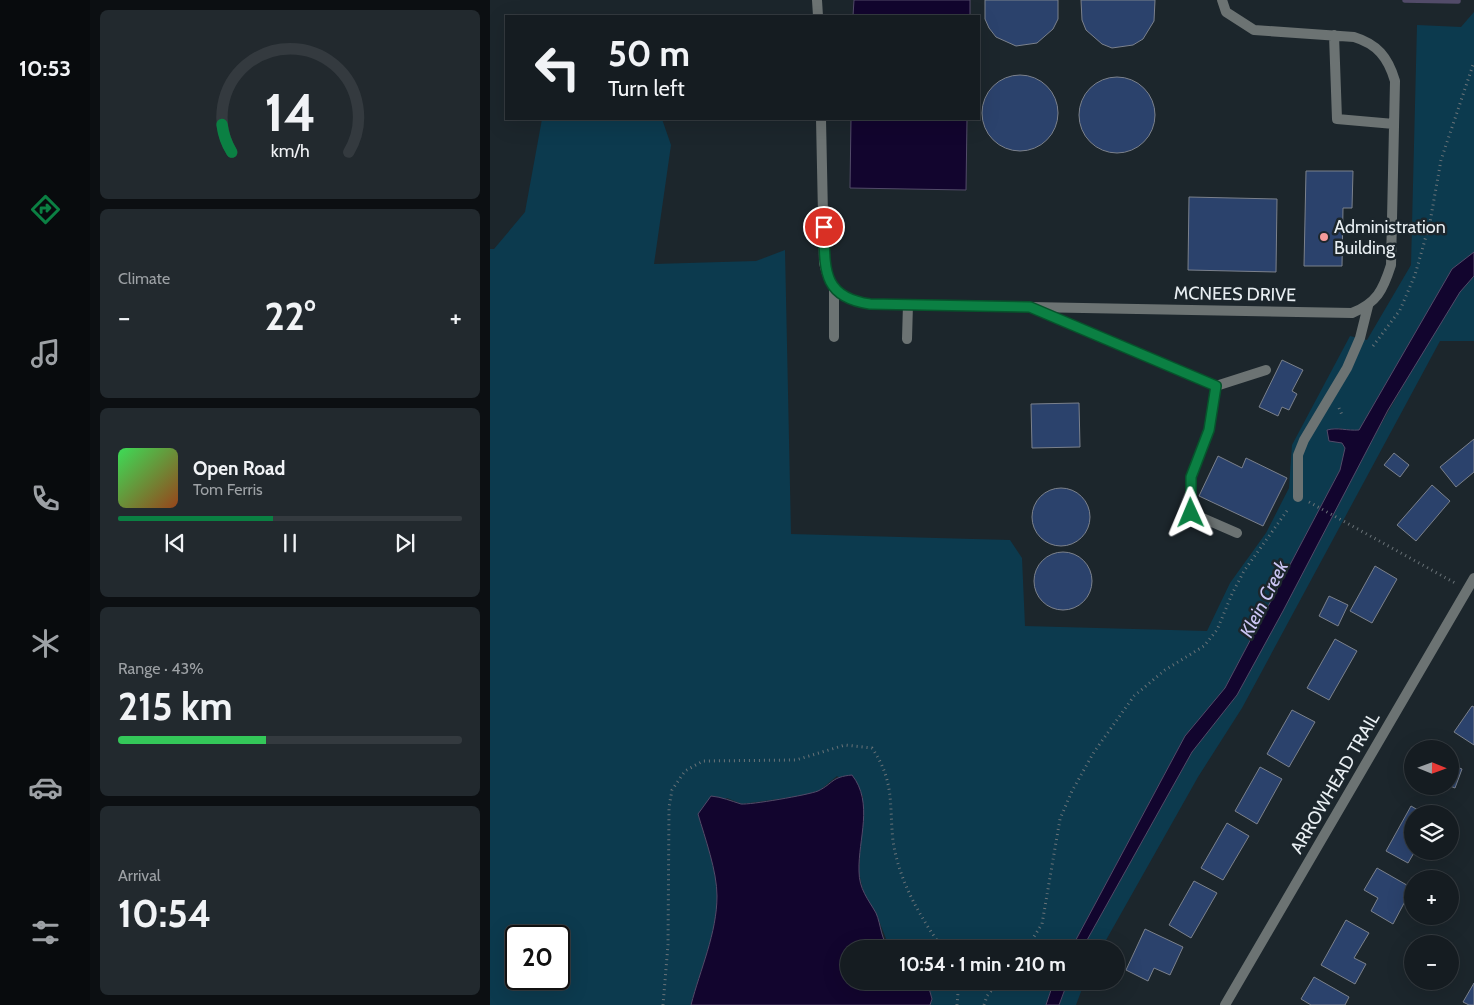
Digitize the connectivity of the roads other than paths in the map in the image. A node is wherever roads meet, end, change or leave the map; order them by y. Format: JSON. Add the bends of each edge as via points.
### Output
{"nodes":[{"id":1,"x":817,"y":0,"type":"edge"},
{"id":2,"x":1222,"y":0,"type":"edge"},
{"id":3,"x":818,"y":15,"type":"edge"},
{"id":4,"x":1334,"y":35,"type":"junction"},
{"id":5,"x":821,"y":120,"type":"edge"},
{"id":6,"x":1394,"y":124,"type":"junction"},
{"id":7,"x":834,"y":289,"type":"junction"},
{"id":8,"x":908,"y":304,"type":"junction"},
{"id":9,"x":1368,"y":306,"type":"junction"},
{"id":10,"x":1030,"y":307,"type":"junction"},
{"id":11,"x":834,"y":337,"type":"dead end"},
{"id":12,"x":907,"y":339,"type":"dead end"},
{"id":13,"x":1266,"y":370,"type":"dead end"},
{"id":14,"x":1216,"y":386,"type":"junction"},
{"id":15,"x":1298,"y":497,"type":"road end"},
{"id":16,"x":1236,"y":533,"type":"dead end"},
{"id":17,"x":1474,"y":578,"type":"edge"},
{"id":18,"x":1225,"y":1005,"type":"edge"}],
"edges":[{"from":1,"to":3,"type":"street"},
{"from":2,"to":4,"type":"street","via":[[1226,12],[1254,30]]},
{"from":4,"to":6,"type":"street","via":[[1368,42],[1386,58],[1395,81]]},
{"from":4,"to":6,"type":"street","via":[[1336,118]]},
{"from":5,"to":7,"type":"street","via":[[824,263]]},
{"from":6,"to":9,"type":"street","via":[[1391,264],[1385,283]]},
{"from":7,"to":8,"type":"street","name":"MCNEES DRIVE","via":[[852,301]]},
{"from":7,"to":11,"type":"street"},
{"from":8,"to":10,"type":"street","name":"MCNEES DRIVE","via":[[990,311]]},
{"from":8,"to":12,"type":"street"},
{"from":9,"to":10,"type":"street","name":"MCNEES DRIVE","via":[[1352,313]]},
{"from":9,"to":15,"type":"street","via":[[1360,338],[1347,368],[1298,455]]},
{"from":10,"to":14,"type":"street"},
{"from":13,"to":14,"type":"street"},
{"from":14,"to":16,"type":"street","via":[[1209,430],[1191,477],[1191,513]]},
{"from":17,"to":18,"type":"street","name":"ARROWHEAD TRAIL"}]}
